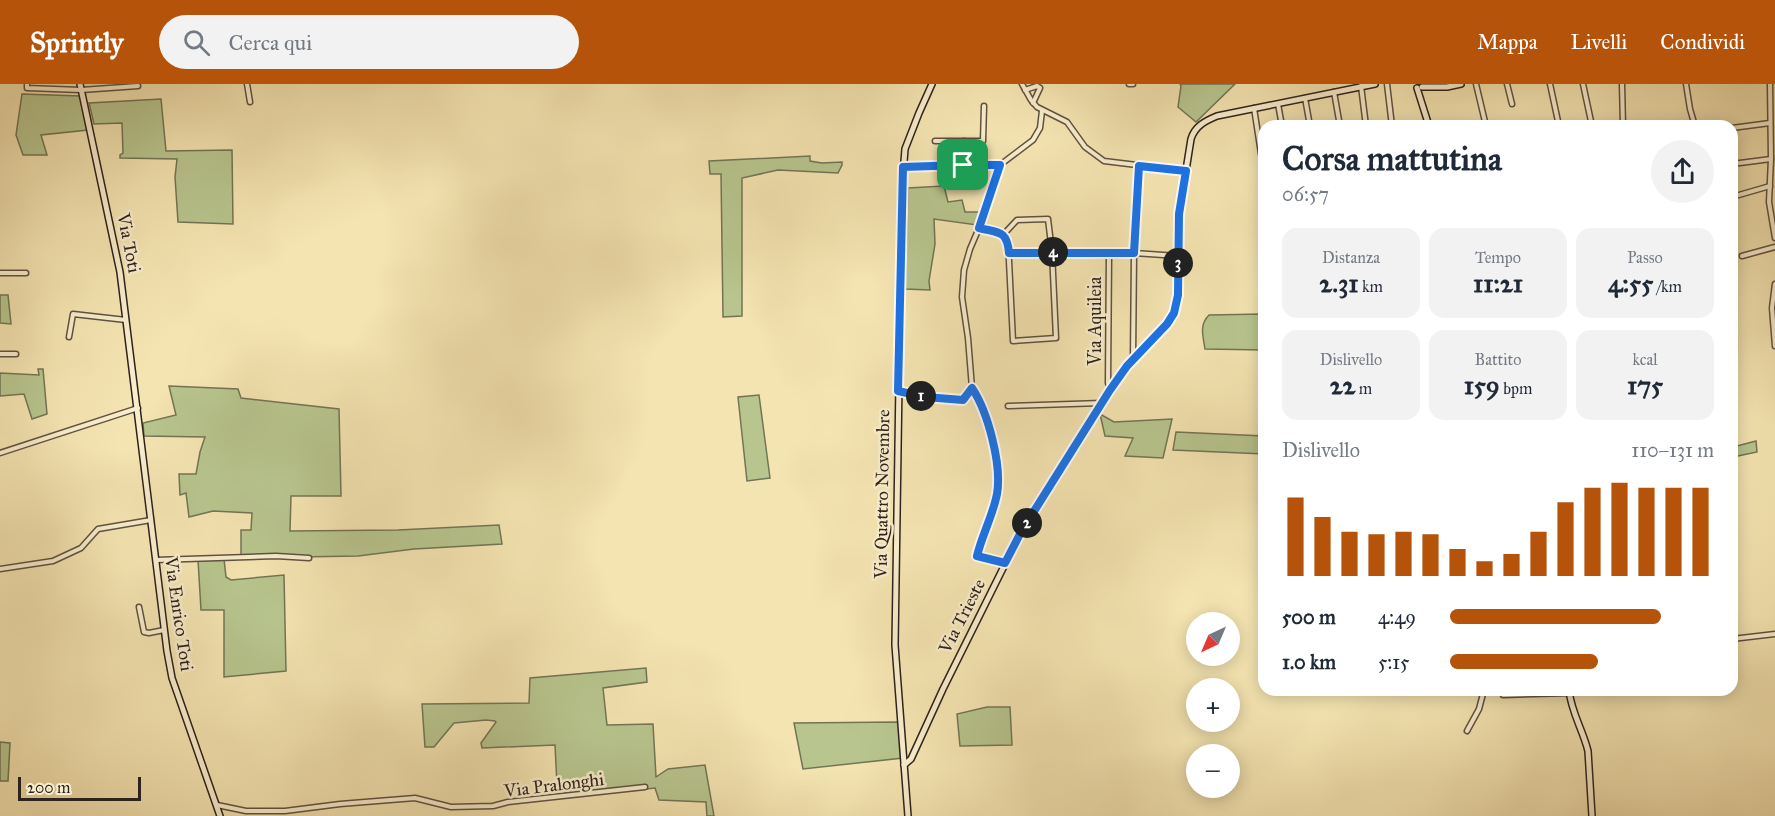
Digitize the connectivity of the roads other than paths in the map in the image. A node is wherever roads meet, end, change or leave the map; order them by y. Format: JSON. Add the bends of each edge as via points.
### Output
{"nodes":[{"id":1,"x":27,"y":84,"type":"edge"},
{"id":2,"x":247,"y":84,"type":"edge"},
{"id":3,"x":932,"y":84,"type":"edge"},
{"id":4,"x":1022,"y":84,"type":"edge"},
{"id":5,"x":1375,"y":84,"type":"edge"},
{"id":6,"x":1387,"y":84,"type":"edge"},
{"id":7,"x":1461,"y":84,"type":"edge"},
{"id":8,"x":1476,"y":84,"type":"edge"},
{"id":9,"x":1508,"y":84,"type":"edge"},
{"id":10,"x":1550,"y":84,"type":"edge"},
{"id":11,"x":1583,"y":84,"type":"edge"},
{"id":12,"x":1622,"y":84,"type":"edge"},
{"id":13,"x":1686,"y":84,"type":"edge"},
{"id":14,"x":1770,"y":84,"type":"edge"},
{"id":15,"x":1039,"y":85,"type":"edge"},
{"id":16,"x":138,"y":86,"type":"dead end"},
{"id":17,"x":1356,"y":86,"type":"edge"},
{"id":18,"x":1420,"y":86,"type":"edge"},
{"id":19,"x":81,"y":87,"type":"edge"},
{"id":20,"x":1025,"y":90,"type":"junction"},
{"id":21,"x":1334,"y":92,"type":"junction"},
{"id":22,"x":1305,"y":98,"type":"junction"},
{"id":23,"x":250,"y":102,"type":"dead end"},
{"id":24,"x":1033,"y":103,"type":"junction"},
{"id":25,"x":1278,"y":104,"type":"junction"},
{"id":26,"x":1512,"y":104,"type":"dead end"},
{"id":27,"x":984,"y":106,"type":"dead end"},
{"id":28,"x":1254,"y":108,"type":"junction"},
{"id":29,"x":1042,"y":111,"type":"junction"},
{"id":30,"x":1281,"y":120,"type":"edge"},
{"id":31,"x":1309,"y":120,"type":"edge"},
{"id":32,"x":1339,"y":120,"type":"edge"},
{"id":33,"x":1364,"y":120,"type":"edge"},
{"id":34,"x":1391,"y":120,"type":"edge"},
{"id":35,"x":1427,"y":120,"type":"edge"},
{"id":36,"x":1485,"y":120,"type":"edge"},
{"id":37,"x":1558,"y":120,"type":"edge"},
{"id":38,"x":1591,"y":120,"type":"edge"},
{"id":39,"x":1623,"y":120,"type":"edge"},
{"id":40,"x":1693,"y":120,"type":"edge"},
{"id":41,"x":1770,"y":123,"type":"junction"},
{"id":42,"x":1738,"y":127,"type":"edge"},
{"id":43,"x":1258,"y":134,"type":"edge"},
{"id":44,"x":935,"y":141,"type":"dead end"},
{"id":45,"x":964,"y":141,"type":"junction"},
{"id":46,"x":1771,"y":159,"type":"junction"},
{"id":47,"x":1738,"y":163,"type":"edge"},
{"id":48,"x":963,"y":165,"type":"junction"},
{"id":49,"x":1000,"y":165,"type":"junction"},
{"id":50,"x":1139,"y":166,"type":"junction"},
{"id":51,"x":903,"y":167,"type":"junction"},
{"id":52,"x":1186,"y":171,"type":"junction"},
{"id":53,"x":1773,"y":173,"type":"edge"},
{"id":54,"x":1770,"y":186,"type":"junction"},
{"id":55,"x":1738,"y":195,"type":"edge"},
{"id":56,"x":1773,"y":216,"type":"edge"},
{"id":57,"x":979,"y":228,"type":"junction"},
{"id":58,"x":1003,"y":235,"type":"junction"},
{"id":59,"x":1775,"y":238,"type":"edge"},
{"id":60,"x":1775,"y":247,"type":"edge"},
{"id":61,"x":1052,"y":252,"type":"junction"},
{"id":62,"x":1009,"y":253,"type":"junction"},
{"id":63,"x":1109,"y":253,"type":"junction"},
{"id":64,"x":1134,"y":253,"type":"junction"},
{"id":65,"x":1178,"y":256,"type":"junction"},
{"id":66,"x":1742,"y":256,"type":"dead end"},
{"id":67,"x":0,"y":273,"type":"edge"},
{"id":68,"x":26,"y":273,"type":"dead end"},
{"id":69,"x":1775,"y":284,"type":"edge"},
{"id":70,"x":126,"y":320,"type":"junction"},
{"id":71,"x":69,"y":337,"type":"dead end"},
{"id":72,"x":1775,"y":346,"type":"edge"},
{"id":73,"x":0,"y":354,"type":"edge"},
{"id":74,"x":16,"y":354,"type":"dead end"},
{"id":75,"x":1133,"y":359,"type":"junction"},
{"id":76,"x":972,"y":388,"type":"junction"},
{"id":77,"x":1110,"y":390,"type":"junction"},
{"id":78,"x":898,"y":391,"type":"junction"},
{"id":79,"x":1102,"y":404,"type":"junction"},
{"id":80,"x":1008,"y":406,"type":"dead end"},
{"id":81,"x":138,"y":409,"type":"junction"},
{"id":82,"x":0,"y":453,"type":"edge"},
{"id":83,"x":151,"y":520,"type":"junction"},
{"id":84,"x":309,"y":558,"type":"dead end"},
{"id":85,"x":156,"y":560,"type":"junction"},
{"id":86,"x":1005,"y":563,"type":"junction"},
{"id":87,"x":0,"y":569,"type":"edge"},
{"id":88,"x":139,"y":607,"type":"dead end"},
{"id":89,"x":164,"y":630,"type":"junction"},
{"id":90,"x":1775,"y":634,"type":"edge"},
{"id":91,"x":1738,"y":638,"type":"edge"},
{"id":92,"x":1482,"y":696,"type":"edge"},
{"id":93,"x":1570,"y":696,"type":"edge"},
{"id":94,"x":1467,"y":731,"type":"dead end"},
{"id":95,"x":915,"y":748,"type":"junction"},
{"id":96,"x":903,"y":754,"type":"junction"},
{"id":97,"x":904,"y":765,"type":"junction"},
{"id":98,"x":645,"y":787,"type":"dead end"},
{"id":99,"x":217,"y":805,"type":"junction"},
{"id":100,"x":220,"y":816,"type":"edge"},
{"id":101,"x":908,"y":816,"type":"edge"},
{"id":102,"x":1592,"y":816,"type":"edge"}],
"edges":[{"from":1,"to":19,"type":"street","via":[[27,88]]},
{"from":2,"to":23,"type":"street"},
{"from":3,"to":51,"type":"main road","name":"Via Quattro Novembre","via":[[905,148]]},
{"from":4,"to":20,"type":"street"},
{"from":5,"to":17,"type":"main road"},
{"from":6,"to":34,"type":"street"},
{"from":7,"to":18,"type":"main road"},
{"from":8,"to":36,"type":"street"},
{"from":9,"to":26,"type":"street"},
{"from":10,"to":37,"type":"street"},
{"from":11,"to":38,"type":"street"},
{"from":12,"to":39,"type":"street"},
{"from":13,"to":40,"type":"street"},
{"from":14,"to":41,"type":"street"},
{"from":15,"to":20,"type":"street"},
{"from":15,"to":24,"type":"street"},
{"from":16,"to":19,"type":"street"},
{"from":17,"to":21,"type":"main road"},
{"from":17,"to":33,"type":"street"},
{"from":18,"to":35,"type":"main road"},
{"from":19,"to":70,"type":"main road","name":"Via Toti","via":[[118,258]]},
{"from":20,"to":24,"type":"street"},
{"from":21,"to":22,"type":"main road"},
{"from":21,"to":32,"type":"street"},
{"from":22,"to":25,"type":"main road"},
{"from":22,"to":31,"type":"street"},
{"from":24,"to":29,"type":"street"},
{"from":25,"to":28,"type":"main road"},
{"from":25,"to":30,"type":"street"},
{"from":27,"to":45,"type":"street","via":[[983,141]]},
{"from":28,"to":43,"type":"street"},
{"from":28,"to":52,"type":"main road","name":"Via Trieste","via":[[1217,116],[1199,126],[1191,139]]},
{"from":29,"to":49,"type":"street","via":[[1040,128],[1033,140]]},
{"from":29,"to":50,"type":"street","via":[[1067,122],[1085,147],[1104,161]]},
{"from":41,"to":42,"type":"street"},
{"from":41,"to":46,"type":"street"},
{"from":44,"to":45,"type":"street"},
{"from":45,"to":48,"type":"street"},
{"from":46,"to":47,"type":"street"},
{"from":46,"to":53,"type":"street"},
{"from":48,"to":49,"type":"street"},
{"from":48,"to":51,"type":"street"},
{"from":49,"to":57,"type":"street"},
{"from":50,"to":52,"type":"street"},
{"from":50,"to":64,"type":"street"},
{"from":51,"to":78,"type":"main road","name":"Via Quattro Novembre"},
{"from":52,"to":65,"type":"main road","name":"Via Trieste"},
{"from":53,"to":54,"type":"street"},
{"from":54,"to":55,"type":"street"},
{"from":54,"to":56,"type":"street"},
{"from":56,"to":59,"type":"street"},
{"from":57,"to":58,"type":"street"},
{"from":57,"to":76,"type":"street","via":[[962,288]]},
{"from":58,"to":61,"type":"street","via":[[1017,220],[1048,219]]},
{"from":58,"to":62,"type":"street"},
{"from":60,"to":66,"type":"street"},
{"from":61,"to":62,"type":"street"},
{"from":61,"to":62,"type":"street","via":[[1056,338],[1013,341]]},
{"from":61,"to":63,"type":"street"},
{"from":63,"to":64,"type":"street"},
{"from":63,"to":77,"type":"street","name":"Via Aquileia"},
{"from":64,"to":65,"type":"street"},
{"from":64,"to":75,"type":"street"},
{"from":65,"to":75,"type":"main road","name":"Via Trieste","via":[[1174,313]]},
{"from":67,"to":68,"type":"street"},
{"from":69,"to":72,"type":"street"},
{"from":70,"to":71,"type":"street","via":[[73,314]]},
{"from":70,"to":81,"type":"main road","name":"Via Toti"},
{"from":73,"to":74,"type":"street"},
{"from":75,"to":77,"type":"main road","name":"Via Trieste"},
{"from":76,"to":78,"type":"street","via":[[963,400]]},
{"from":76,"to":86,"type":"street","via":[[991,433],[998,480],[977,556]]},
{"from":77,"to":79,"type":"main road","name":"Via Trieste"},
{"from":78,"to":96,"type":"main road","name":"Via Quattro Novembre","via":[[895,645]]},
{"from":79,"to":80,"type":"street"},
{"from":79,"to":86,"type":"main road","name":"Via Trieste"},
{"from":81,"to":82,"type":"street"},
{"from":81,"to":83,"type":"main road","name":"Via Enrico Toti"},
{"from":83,"to":85,"type":"main road","name":"Via Enrico Toti"},
{"from":83,"to":87,"type":"street","via":[[98,529],[81,548],[53,561]]},
{"from":84,"to":85,"type":"street"},
{"from":85,"to":89,"type":"main road","name":"Via Enrico Toti"},
{"from":86,"to":95,"type":"main road","name":"Via Trieste"},
{"from":88,"to":89,"type":"street","via":[[144,632]]},
{"from":89,"to":99,"type":"main road","name":"Via Enrico Toti","via":[[172,678]]},
{"from":90,"to":91,"type":"street"},
{"from":92,"to":94,"type":"street"},
{"from":93,"to":102,"type":"main road","via":[[1588,752]]},
{"from":95,"to":96,"type":"main road"},
{"from":95,"to":97,"type":"main road","name":"Via Trieste","via":[[910,762]]},
{"from":96,"to":97,"type":"main road","name":"Via Quattro Novembre"},
{"from":97,"to":101,"type":"main road"},
{"from":98,"to":99,"type":"street","name":"Via Pralonghi","via":[[493,806],[451,807],[415,798],[285,811]]},
{"from":99,"to":100,"type":"main road","name":"Via Enrico Toti"}]}
